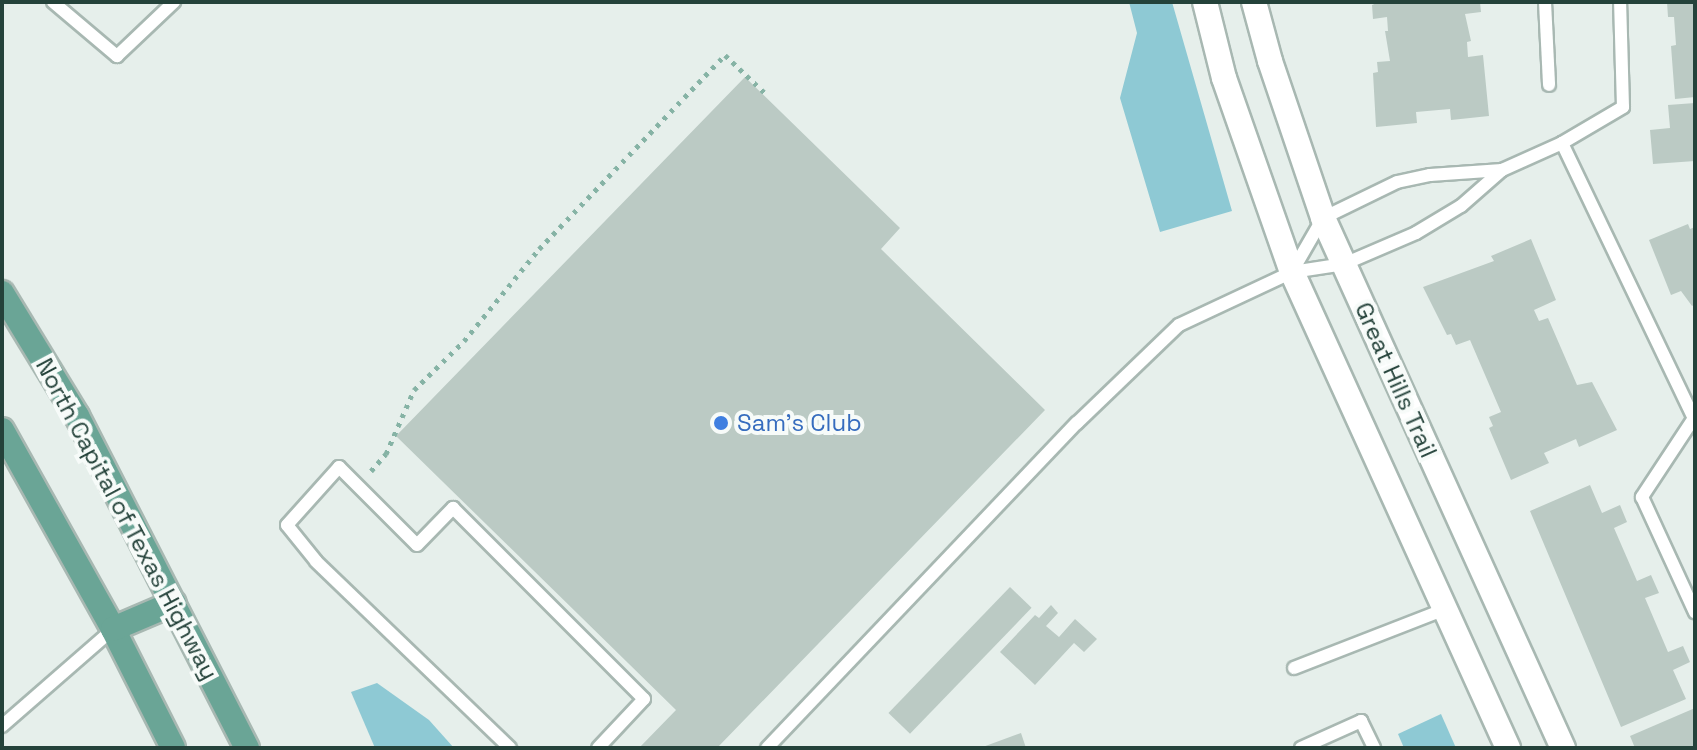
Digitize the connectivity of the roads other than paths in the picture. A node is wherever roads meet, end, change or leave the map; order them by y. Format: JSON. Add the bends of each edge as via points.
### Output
{"nodes":[{"id":1,"x":53,"y":2,"type":"edge"},
{"id":2,"x":174,"y":2,"type":"edge"},
{"id":3,"x":1205,"y":2,"type":"edge"},
{"id":4,"x":1254,"y":2,"type":"edge"},
{"id":5,"x":1545,"y":2,"type":"edge"},
{"id":6,"x":1620,"y":2,"type":"edge"},
{"id":7,"x":1549,"y":85,"type":"dead end"},
{"id":8,"x":1562,"y":143,"type":"junction"},
{"id":9,"x":1502,"y":170,"type":"junction"},
{"id":10,"x":1323,"y":218,"type":"junction"},
{"id":11,"x":1344,"y":264,"type":"junction"},
{"id":12,"x":1292,"y":272,"type":"junction"},
{"id":13,"x":2,"y":293,"type":"edge"},
{"id":14,"x":2,"y":430,"type":"edge"},
{"id":15,"x":174,"y":603,"type":"junction"},
{"id":16,"x":1445,"y":609,"type":"junction"},
{"id":17,"x":1695,"y":612,"type":"edge"},
{"id":18,"x":113,"y":629,"type":"junction"},
{"id":19,"x":1294,"y":668,"type":"dead end"},
{"id":20,"x":2,"y":726,"type":"edge"},
{"id":21,"x":173,"y":748,"type":"edge"},
{"id":22,"x":247,"y":748,"type":"edge"},
{"id":23,"x":510,"y":748,"type":"edge"},
{"id":24,"x":598,"y":748,"type":"edge"},
{"id":25,"x":767,"y":748,"type":"edge"},
{"id":26,"x":1301,"y":748,"type":"edge"},
{"id":27,"x":1374,"y":748,"type":"edge"},
{"id":28,"x":1508,"y":748,"type":"edge"},
{"id":29,"x":1563,"y":748,"type":"edge"}],
"edges":[{"from":1,"to":2,"type":"lane","via":[[117,56]]},
{"from":3,"to":12,"type":"street","name":"Great Hills Trail","via":[[1224,78]]},
{"from":4,"to":10,"type":"street","name":"Great Hills Trail"},
{"from":5,"to":7,"type":"lane"},
{"from":6,"to":8,"type":"lane","via":[[1623,107]]},
{"from":8,"to":9,"type":"lane"},
{"from":8,"to":17,"type":"lane","via":[[1694,418],[1642,497]]},
{"from":9,"to":10,"type":"lane","via":[[1397,182]]},
{"from":9,"to":11,"type":"lane","via":[[1461,206],[1416,233]]},
{"from":10,"to":11,"type":"street","name":"Great Hills Trail"},
{"from":10,"to":12,"type":"lane"},
{"from":11,"to":12,"type":"lane"},
{"from":11,"to":29,"type":"street","name":"Great Hills Trail"},
{"from":12,"to":16,"type":"street","name":"Great Hills Trail"},
{"from":12,"to":25,"type":"lane","via":[[1179,325],[1077,423]]},
{"from":13,"to":15,"type":"main road","name":"North Capital of Texas Highway","via":[[77,416]]},
{"from":14,"to":18,"type":"main road"},
{"from":15,"to":18,"type":"main road"},
{"from":15,"to":22,"type":"main road","name":"North Capital of Texas Highway"},
{"from":16,"to":19,"type":"lane"},
{"from":16,"to":28,"type":"street","name":"Great Hills Trail"},
{"from":18,"to":20,"type":"lane"},
{"from":18,"to":21,"type":"main road"},
{"from":23,"to":24,"type":"lane","via":[[316,561],[287,525],[339,467],[417,545],[453,508],[644,699]]},
{"from":26,"to":27,"type":"lane","via":[[1361,721]]}]}
